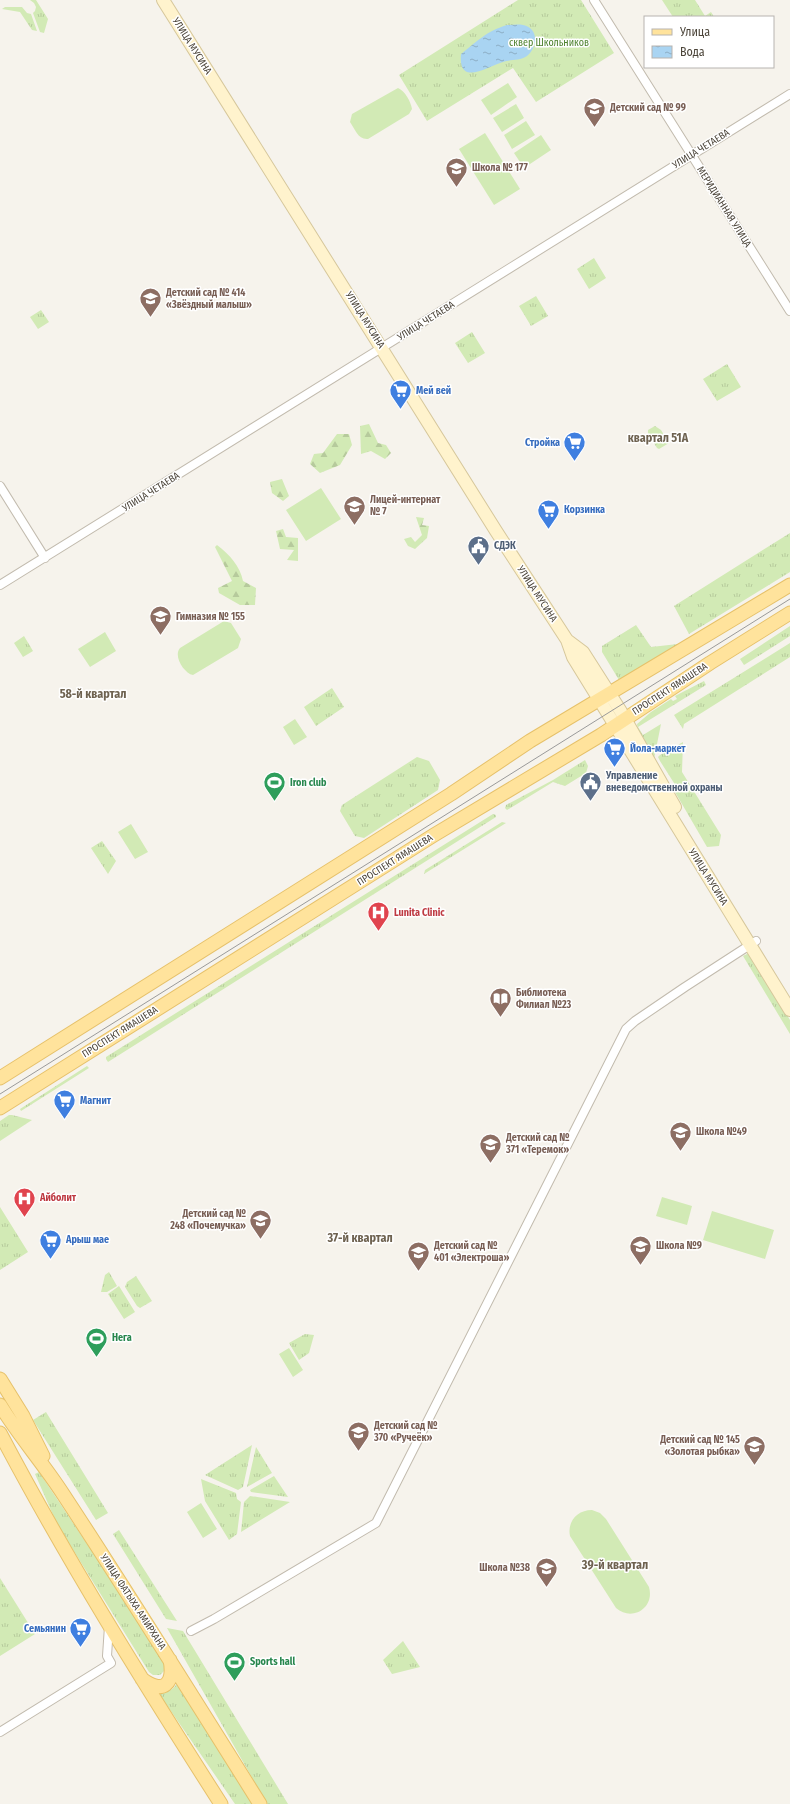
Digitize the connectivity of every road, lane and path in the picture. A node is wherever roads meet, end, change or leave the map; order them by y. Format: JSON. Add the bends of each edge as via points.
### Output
{"nodes":[{"id":1,"x":163,"y":0,"type":"edge"},
{"id":2,"x":594,"y":0,"type":"edge"},
{"id":3,"x":790,"y":94,"type":"edge"},
{"id":4,"x":691,"y":155,"type":"junction"},
{"id":5,"x":790,"y":311,"type":"edge"},
{"id":6,"x":382,"y":348,"type":"junction"},
{"id":7,"x":0,"y":486,"type":"edge"},
{"id":8,"x":45,"y":558,"type":"junction"},
{"id":9,"x":790,"y":584,"type":"edge"},
{"id":10,"x":0,"y":585,"type":"edge"},
{"id":11,"x":790,"y":613,"type":"edge"},
{"id":12,"x":605,"y":697,"type":"junction"},
{"id":13,"x":620,"y":722,"type":"junction"},
{"id":14,"x":753,"y":943,"type":"junction"},
{"id":15,"x":790,"y":995,"type":"edge"},
{"id":16,"x":790,"y":1010,"type":"edge"},
{"id":17,"x":0,"y":1078,"type":"edge"},
{"id":18,"x":0,"y":1108,"type":"edge"},
{"id":19,"x":0,"y":1379,"type":"edge"},
{"id":20,"x":0,"y":1405,"type":"edge"},
{"id":21,"x":0,"y":1433,"type":"edge"},
{"id":22,"x":0,"y":1447,"type":"edge"},
{"id":23,"x":62,"y":1492,"type":"junction"},
{"id":24,"x":38,"y":1506,"type":"junction"},
{"id":25,"x":110,"y":1625,"type":"junction"},
{"id":26,"x":191,"y":1632,"type":"dead end"},
{"id":27,"x":170,"y":1659,"type":"junction"},
{"id":28,"x":140,"y":1677,"type":"junction"},
{"id":29,"x":0,"y":1732,"type":"edge"},
{"id":30,"x":221,"y":1804,"type":"edge"},
{"id":31,"x":260,"y":1804,"type":"edge"}],
"edges":[{"from":1,"to":6,"type":"street","name":"УЛИЦА МУСИНА"},
{"from":2,"to":4,"type":"street","name":"МЕРИДИАННАЯ УЛИЦА"},
{"from":3,"to":4,"type":"street","name":"УЛИЦА ЧЕТАЕВА"},
{"from":4,"to":5,"type":"street","name":"МЕРИДИАННАЯ УЛИЦА"},
{"from":4,"to":6,"type":"street","name":"УЛИЦА ЧЕТАЕВА"},
{"from":6,"to":8,"type":"street","name":"УЛИЦА ЧЕТАЕВА"},
{"from":6,"to":12,"type":"street","name":"УЛИЦА МУСИНА","via":[[532,588],[567,640],[583,652]]},
{"from":7,"to":8,"type":"street"},
{"from":8,"to":10,"type":"street","name":"УЛИЦА ЧЕТАЕВА"},
{"from":9,"to":12,"type":"main road"},
{"from":11,"to":13,"type":"main road","name":"ПРОСПЕКТ ЯМАШЕВА"},
{"from":12,"to":13,"type":"street","name":"УЛИЦА МУСИНА"},
{"from":12,"to":17,"type":"main road","via":[[530,741],[451,794]]},
{"from":13,"to":14,"type":"street","name":"УЛИЦА МУСИНА"},
{"from":13,"to":18,"type":"main road","name":"ПРОСПЕКТ ЯМАШЕВА","via":[[428,839]]},
{"from":14,"to":15,"type":"street","name":"УЛИЦА МУСИНА"},
{"from":14,"to":16,"type":"street","name":"УЛИЦА МУСИНА"},
{"from":14,"to":26,"type":"street","via":[[685,986],[626,1029],[376,1523]]},
{"from":19,"to":23,"type":"main road","via":[[23,1416]]},
{"from":20,"to":23,"type":"main road","name":"УЛИЦА ФАТЫХА АМИРХАНА"},
{"from":21,"to":24,"type":"main road"},
{"from":22,"to":24,"type":"main road"},
{"from":23,"to":27,"type":"main road","name":"УЛИЦА ФАТЫХА АМИРХАНА"},
{"from":24,"to":25,"type":"main road"},
{"from":25,"to":28,"type":"main road"},
{"from":25,"to":29,"type":"street","via":[[107,1656],[111,1663]]},
{"from":27,"to":28,"type":"main road","via":[[172,1672],[165,1684],[150,1686]]},
{"from":27,"to":31,"type":"main road","name":"УЛИЦА ФАТЫХА АМИРХАНА"},
{"from":28,"to":30,"type":"main road"}]}
